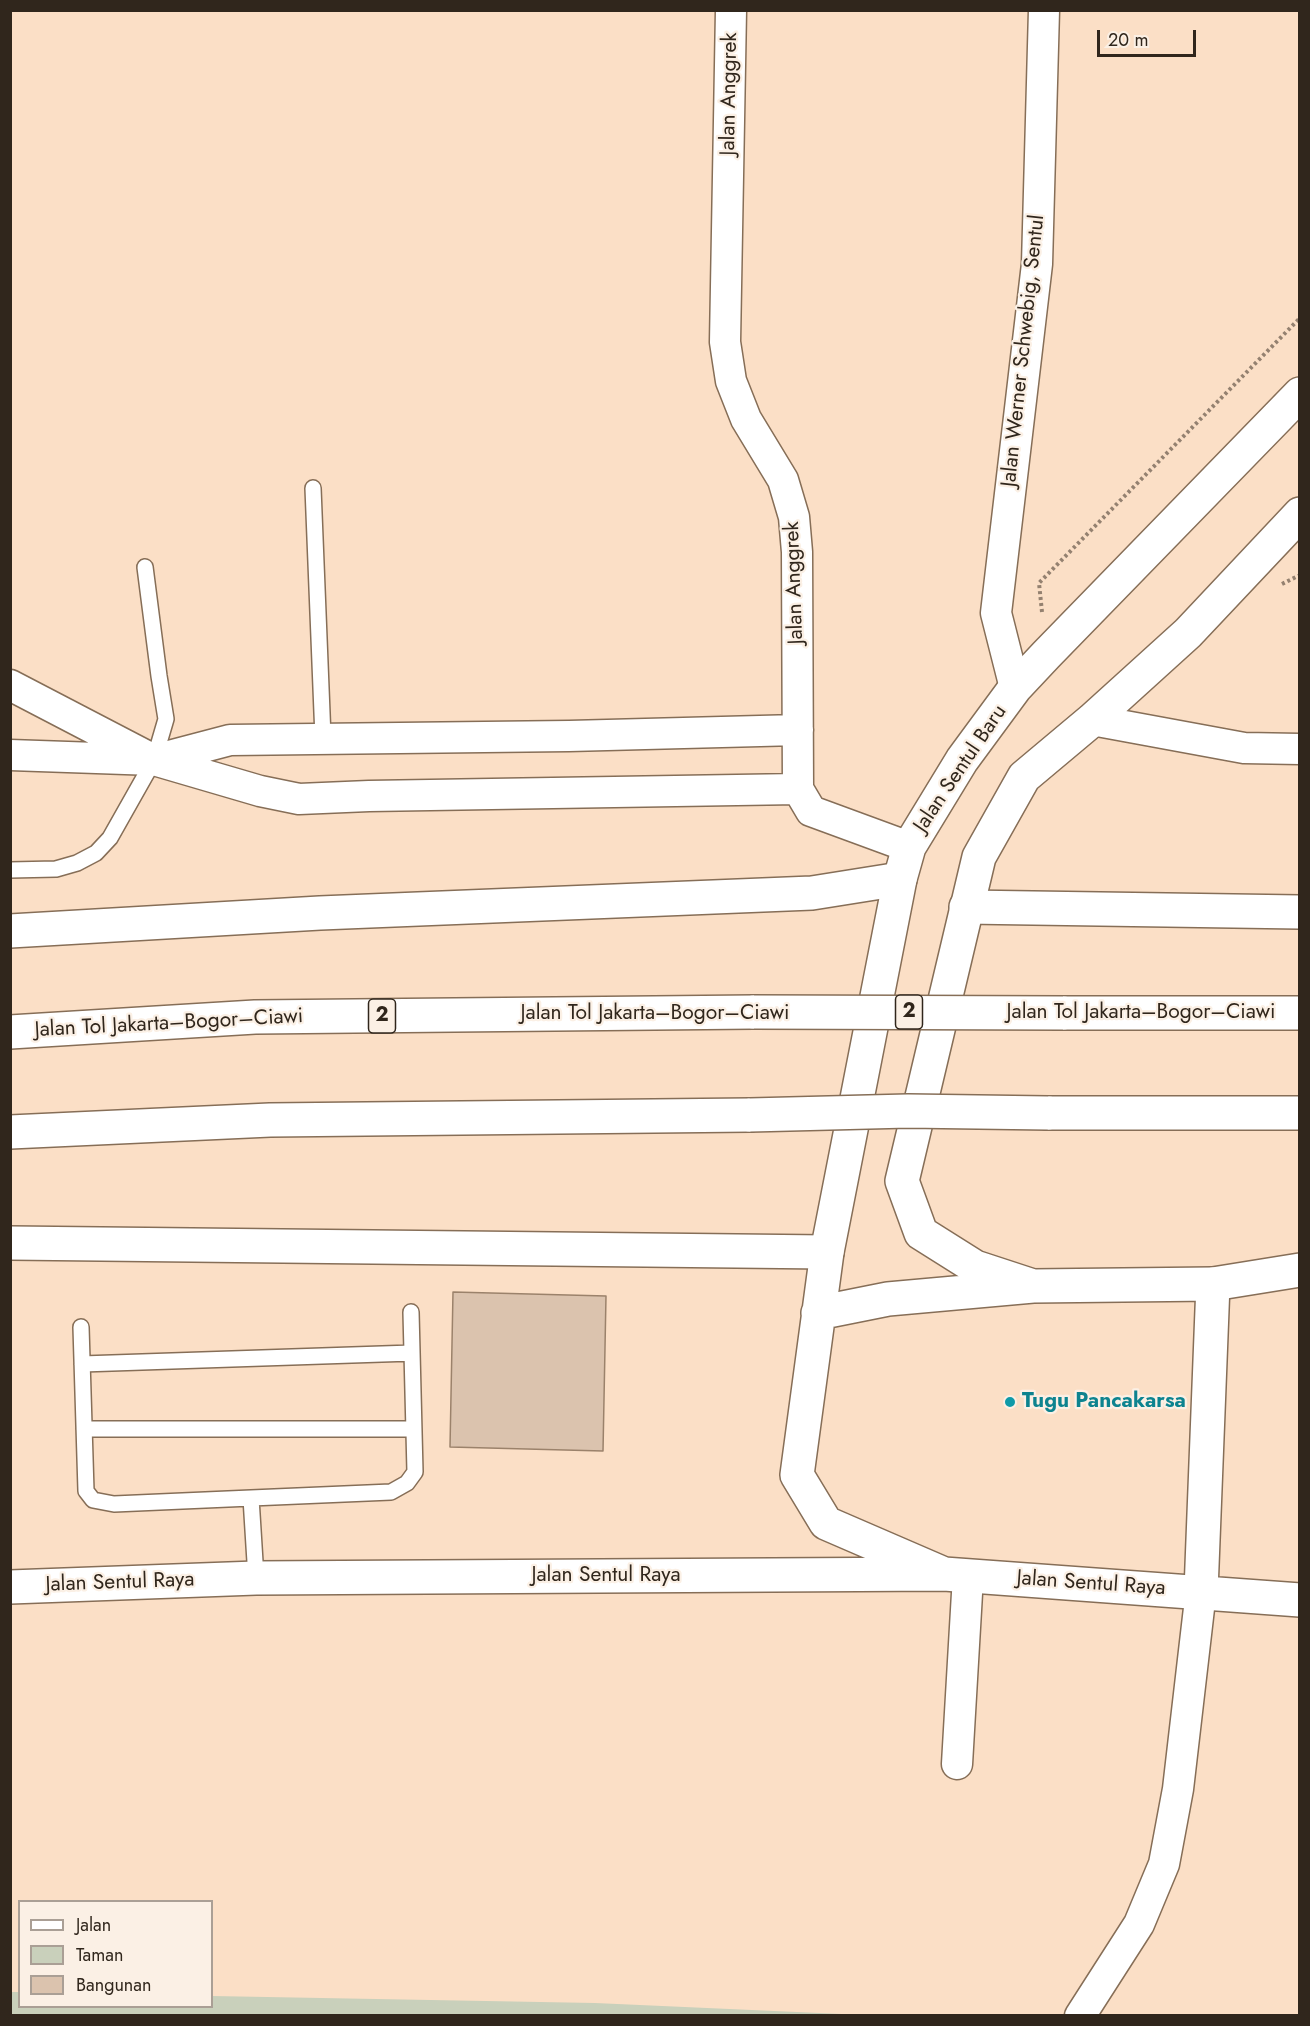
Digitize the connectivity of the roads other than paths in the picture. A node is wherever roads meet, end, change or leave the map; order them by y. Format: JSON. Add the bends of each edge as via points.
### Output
{"nodes":[{"id":1,"x":731,"y":10,"type":"edge"},
{"id":2,"x":1044,"y":10,"type":"edge"},
{"id":3,"x":1299,"y":394,"type":"edge"},
{"id":4,"x":313,"y":488,"type":"dead end"},
{"id":5,"x":1299,"y":514,"type":"edge"},
{"id":6,"x":145,"y":567,"type":"dead end"},
{"id":7,"x":10,"y":685,"type":"edge"},
{"id":8,"x":1016,"y":688,"type":"junction"},
{"id":9,"x":1092,"y":720,"type":"junction"},
{"id":10,"x":798,"y":730,"type":"junction"},
{"id":11,"x":323,"y":738,"type":"junction"},
{"id":12,"x":1299,"y":748,"type":"edge"},
{"id":13,"x":10,"y":755,"type":"edge"},
{"id":14,"x":154,"y":760,"type":"junction"},
{"id":15,"x":798,"y":789,"type":"junction"},
{"id":16,"x":909,"y":847,"type":"junction"},
{"id":17,"x":10,"y":870,"type":"edge"},
{"id":18,"x":900,"y":879,"type":"junction"},
{"id":19,"x":966,"y":907,"type":"junction"},
{"id":20,"x":1299,"y":912,"type":"edge"},
{"id":21,"x":10,"y":931,"type":"edge"},
{"id":22,"x":1299,"y":1013,"type":"edge"},
{"id":23,"x":10,"y":1032,"type":"edge"},
{"id":24,"x":1299,"y":1113,"type":"edge"},
{"id":25,"x":10,"y":1132,"type":"edge"},
{"id":26,"x":10,"y":1243,"type":"edge"},
{"id":27,"x":827,"y":1252,"type":"junction"},
{"id":28,"x":1299,"y":1270,"type":"edge"},
{"id":29,"x":1213,"y":1284,"type":"junction"},
{"id":30,"x":1033,"y":1286,"type":"junction"},
{"id":31,"x":411,"y":1312,"type":"dead end"},
{"id":32,"x":818,"y":1313,"type":"junction"},
{"id":33,"x":81,"y":1327,"type":"dead end"},
{"id":34,"x":412,"y":1353,"type":"junction"},
{"id":35,"x":82,"y":1364,"type":"junction"},
{"id":36,"x":84,"y":1429,"type":"junction"},
{"id":37,"x":414,"y":1429,"type":"junction"},
{"id":38,"x":251,"y":1498,"type":"junction"},
{"id":39,"x":956,"y":1575,"type":"junction"},
{"id":40,"x":256,"y":1578,"type":"junction"},
{"id":41,"x":10,"y":1587,"type":"edge"},
{"id":42,"x":1201,"y":1591,"type":"junction"},
{"id":43,"x":1299,"y":1599,"type":"edge"},
{"id":44,"x":957,"y":1764,"type":"dead end"},
{"id":45,"x":1080,"y":2016,"type":"edge"}],
"edges":[{"from":1,"to":10,"type":"street","name":"Jalan Anggrek","via":[[725,342],[731,381],[746,419],[783,480],[794,517]]},
{"from":2,"to":8,"type":"street","name":"Jalan Werner Schwebig, Sentul","via":[[1037,264],[996,613]]},
{"from":3,"to":8,"type":"main road","name":"Jalan Sentul Baru"},
{"from":4,"to":11,"type":"lane"},
{"from":5,"to":9,"type":"main road","via":[[1188,633]]},
{"from":6,"to":14,"type":"lane","via":[[166,719]]},
{"from":7,"to":14,"type":"street"},
{"from":8,"to":16,"type":"main road","name":"Jalan Sentul Baru","via":[[962,760]]},
{"from":9,"to":12,"type":"street","via":[[1244,748]]},
{"from":9,"to":19,"type":"main road","via":[[1024,777],[979,857]]},
{"from":10,"to":11,"type":"street"},
{"from":10,"to":15,"type":"street","name":"Jalan Anggrek"},
{"from":11,"to":14,"type":"street","via":[[230,740]]},
{"from":13,"to":14,"type":"street"},
{"from":14,"to":15,"type":"street","via":[[299,799]]},
{"from":14,"to":17,"type":"lane","via":[[110,838],[96,852],[77,863],[56,868]]},
{"from":15,"to":16,"type":"street","via":[[812,812]]},
{"from":16,"to":18,"type":"main road","name":"Jalan Sentul Baru"},
{"from":18,"to":21,"type":"main road","via":[[812,893],[320,913]]},
{"from":18,"to":27,"type":"main road","name":"Jalan Sentul Baru"},
{"from":19,"to":20,"type":"main road"},
{"from":19,"to":30,"type":"main road","via":[[902,1181],[921,1233],[975,1267]]},
{"from":22,"to":23,"type":"main road","name":"Jalan Tol Jakarta–Bogor–Ciawi","number":"2","bridge":true,"via":[[754,1012],[255,1017]]},
{"from":24,"to":25,"type":"main road","bridge":true,"via":[[908,1111],[270,1120]]},
{"from":26,"to":27,"type":"main road"},
{"from":27,"to":32,"type":"main road","name":"Jalan Sentul Baru"},
{"from":28,"to":29,"type":"main road"},
{"from":29,"to":30,"type":"main road"},
{"from":29,"to":42,"type":"main road"},
{"from":30,"to":32,"type":"main road","via":[[888,1299]]},
{"from":31,"to":34,"type":"lane"},
{"from":32,"to":39,"type":"main road","name":"Jalan Sentul Baru","via":[[797,1475],[826,1523]]},
{"from":33,"to":35,"type":"lane"},
{"from":34,"to":35,"type":"lane"},
{"from":34,"to":37,"type":"lane"},
{"from":35,"to":36,"type":"lane"},
{"from":36,"to":37,"type":"lane"},
{"from":36,"to":38,"type":"lane","via":[[86,1491],[93,1500],[114,1504]]},
{"from":37,"to":38,"type":"lane","via":[[415,1472],[391,1492]]},
{"from":38,"to":40,"type":"lane"},
{"from":39,"to":40,"type":"main road","name":"Jalan Sentul Raya"},
{"from":39,"to":42,"type":"main road","name":"Jalan Sentul Raya"},
{"from":39,"to":44,"type":"street"},
{"from":40,"to":41,"type":"main road","name":"Jalan Sentul Raya"},
{"from":42,"to":43,"type":"main road","name":"Jalan Sentul Raya"},
{"from":42,"to":45,"type":"street","via":[[1178,1789],[1164,1864],[1139,1924]]}]}
